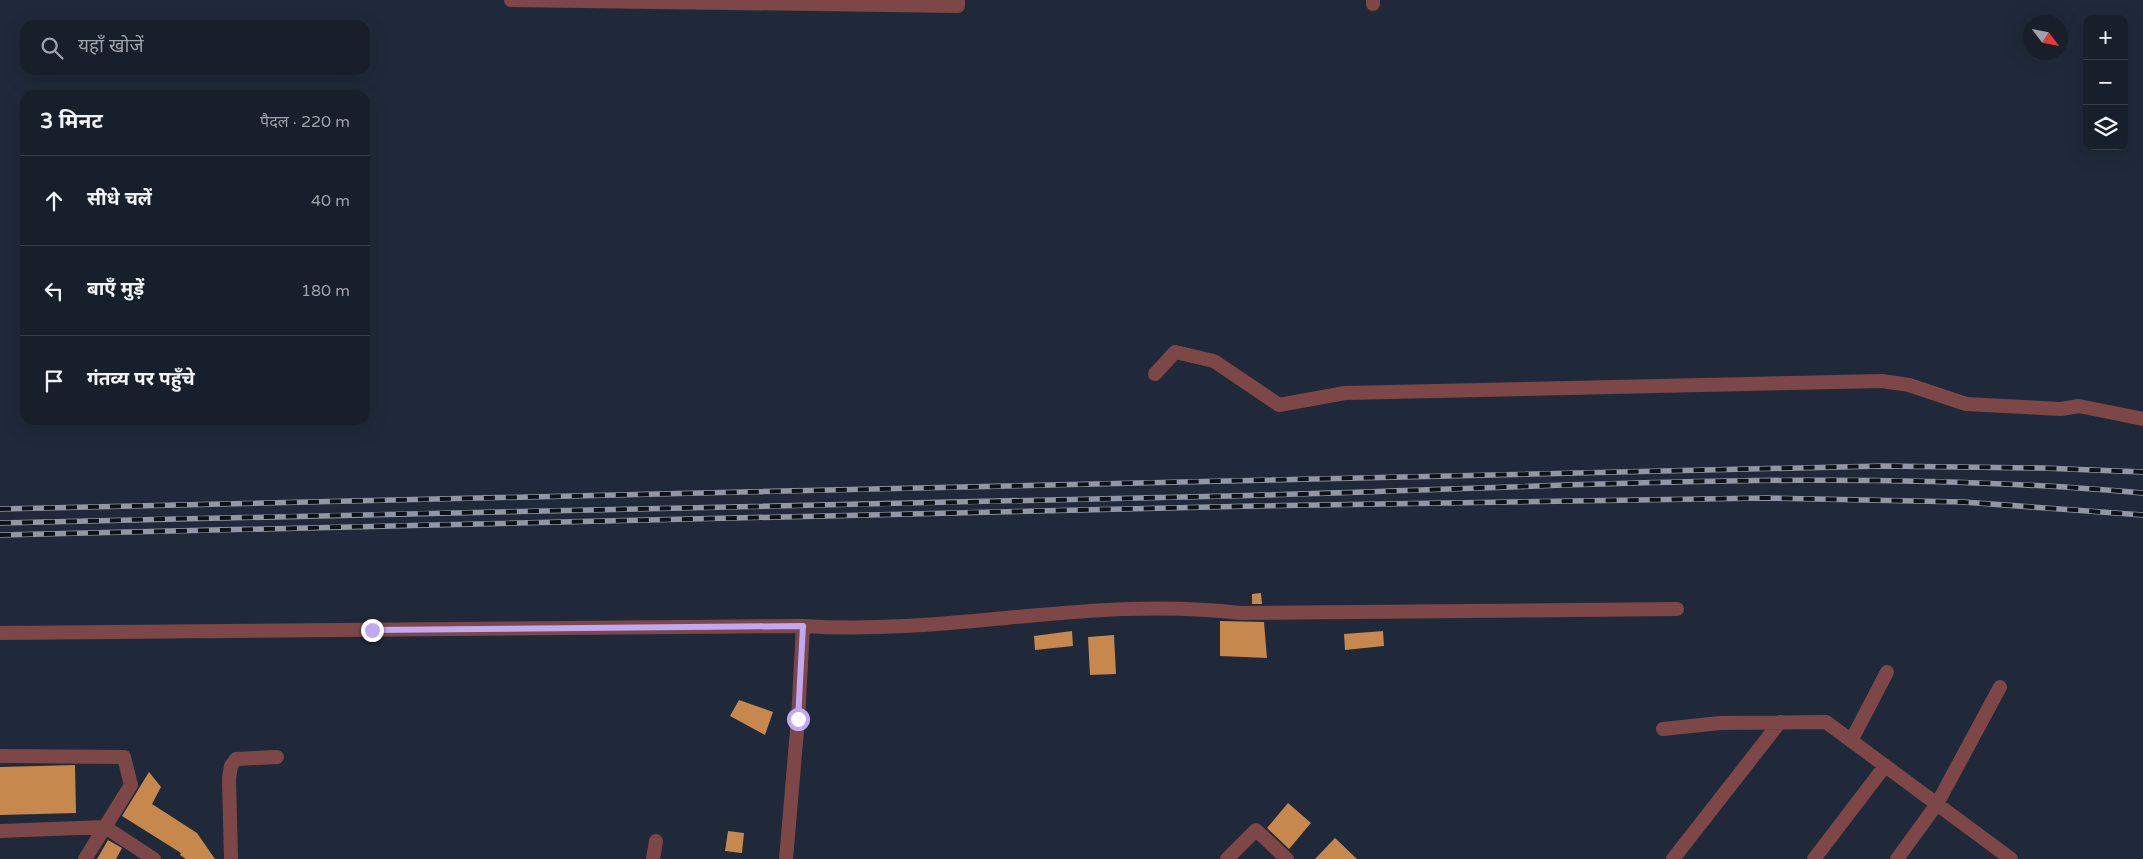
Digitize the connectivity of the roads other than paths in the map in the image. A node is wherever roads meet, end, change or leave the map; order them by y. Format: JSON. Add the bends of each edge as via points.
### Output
{"nodes":[{"id":1,"x":511,"y":0,"type":"edge"},
{"id":2,"x":958,"y":0,"type":"edge"},
{"id":3,"x":1155,"y":374,"type":"dead end"},
{"id":4,"x":2143,"y":419,"type":"edge"},
{"id":5,"x":1677,"y":609,"type":"dead end"},
{"id":6,"x":803,"y":626,"type":"junction"},
{"id":7,"x":0,"y":633,"type":"edge"},
{"id":8,"x":1887,"y":672,"type":"dead end"},
{"id":9,"x":2000,"y":687,"type":"dead end"},
{"id":10,"x":1780,"y":722,"type":"junction"},
{"id":11,"x":1663,"y":729,"type":"dead end"},
{"id":12,"x":1852,"y":741,"type":"junction"},
{"id":13,"x":0,"y":756,"type":"edge"},
{"id":14,"x":277,"y":757,"type":"dead end"},
{"id":15,"x":1886,"y":766,"type":"junction"},
{"id":16,"x":1937,"y":804,"type":"junction"},
{"id":17,"x":105,"y":827,"type":"junction"},
{"id":18,"x":0,"y":831,"type":"edge"},
{"id":19,"x":656,"y":841,"type":"dead end"},
{"id":20,"x":85,"y":859,"type":"edge"},
{"id":21,"x":154,"y":859,"type":"edge"},
{"id":22,"x":231,"y":859,"type":"edge"},
{"id":23,"x":653,"y":859,"type":"edge"},
{"id":24,"x":786,"y":859,"type":"edge"},
{"id":25,"x":1227,"y":859,"type":"edge"},
{"id":26,"x":1287,"y":859,"type":"edge"},
{"id":27,"x":1673,"y":859,"type":"edge"},
{"id":28,"x":1814,"y":859,"type":"edge"},
{"id":29,"x":1897,"y":859,"type":"edge"},
{"id":30,"x":2011,"y":859,"type":"edge"}],
"edges":[{"from":1,"to":2,"type":"street","via":[[958,6]]},
{"from":3,"to":4,"type":"street","via":[[1175,352],[1214,360],[1279,405],[1345,393],[1882,381],[1966,404],[2061,409],[2079,406]]},
{"from":5,"to":6,"type":"street","via":[[1250,613],[1183,608],[1096,609],[949,623],[832,628]]},
{"from":6,"to":7,"type":"street"},
{"from":6,"to":24,"type":"street"},
{"from":8,"to":12,"type":"street"},
{"from":9,"to":16,"type":"street"},
{"from":10,"to":11,"type":"street","via":[[1720,723]]},
{"from":10,"to":12,"type":"street","via":[[1826,722]]},
{"from":10,"to":27,"type":"street"},
{"from":12,"to":15,"type":"street"},
{"from":13,"to":17,"type":"street","via":[[124,757],[131,785]]},
{"from":14,"to":22,"type":"street","via":[[236,759],[232,766],[229,778]]},
{"from":15,"to":16,"type":"street"},
{"from":15,"to":28,"type":"street"},
{"from":16,"to":29,"type":"street"},
{"from":16,"to":30,"type":"street"},
{"from":17,"to":18,"type":"street"},
{"from":17,"to":20,"type":"street"},
{"from":17,"to":21,"type":"street"},
{"from":19,"to":23,"type":"street"},
{"from":25,"to":26,"type":"street","via":[[1256,830]]}]}
